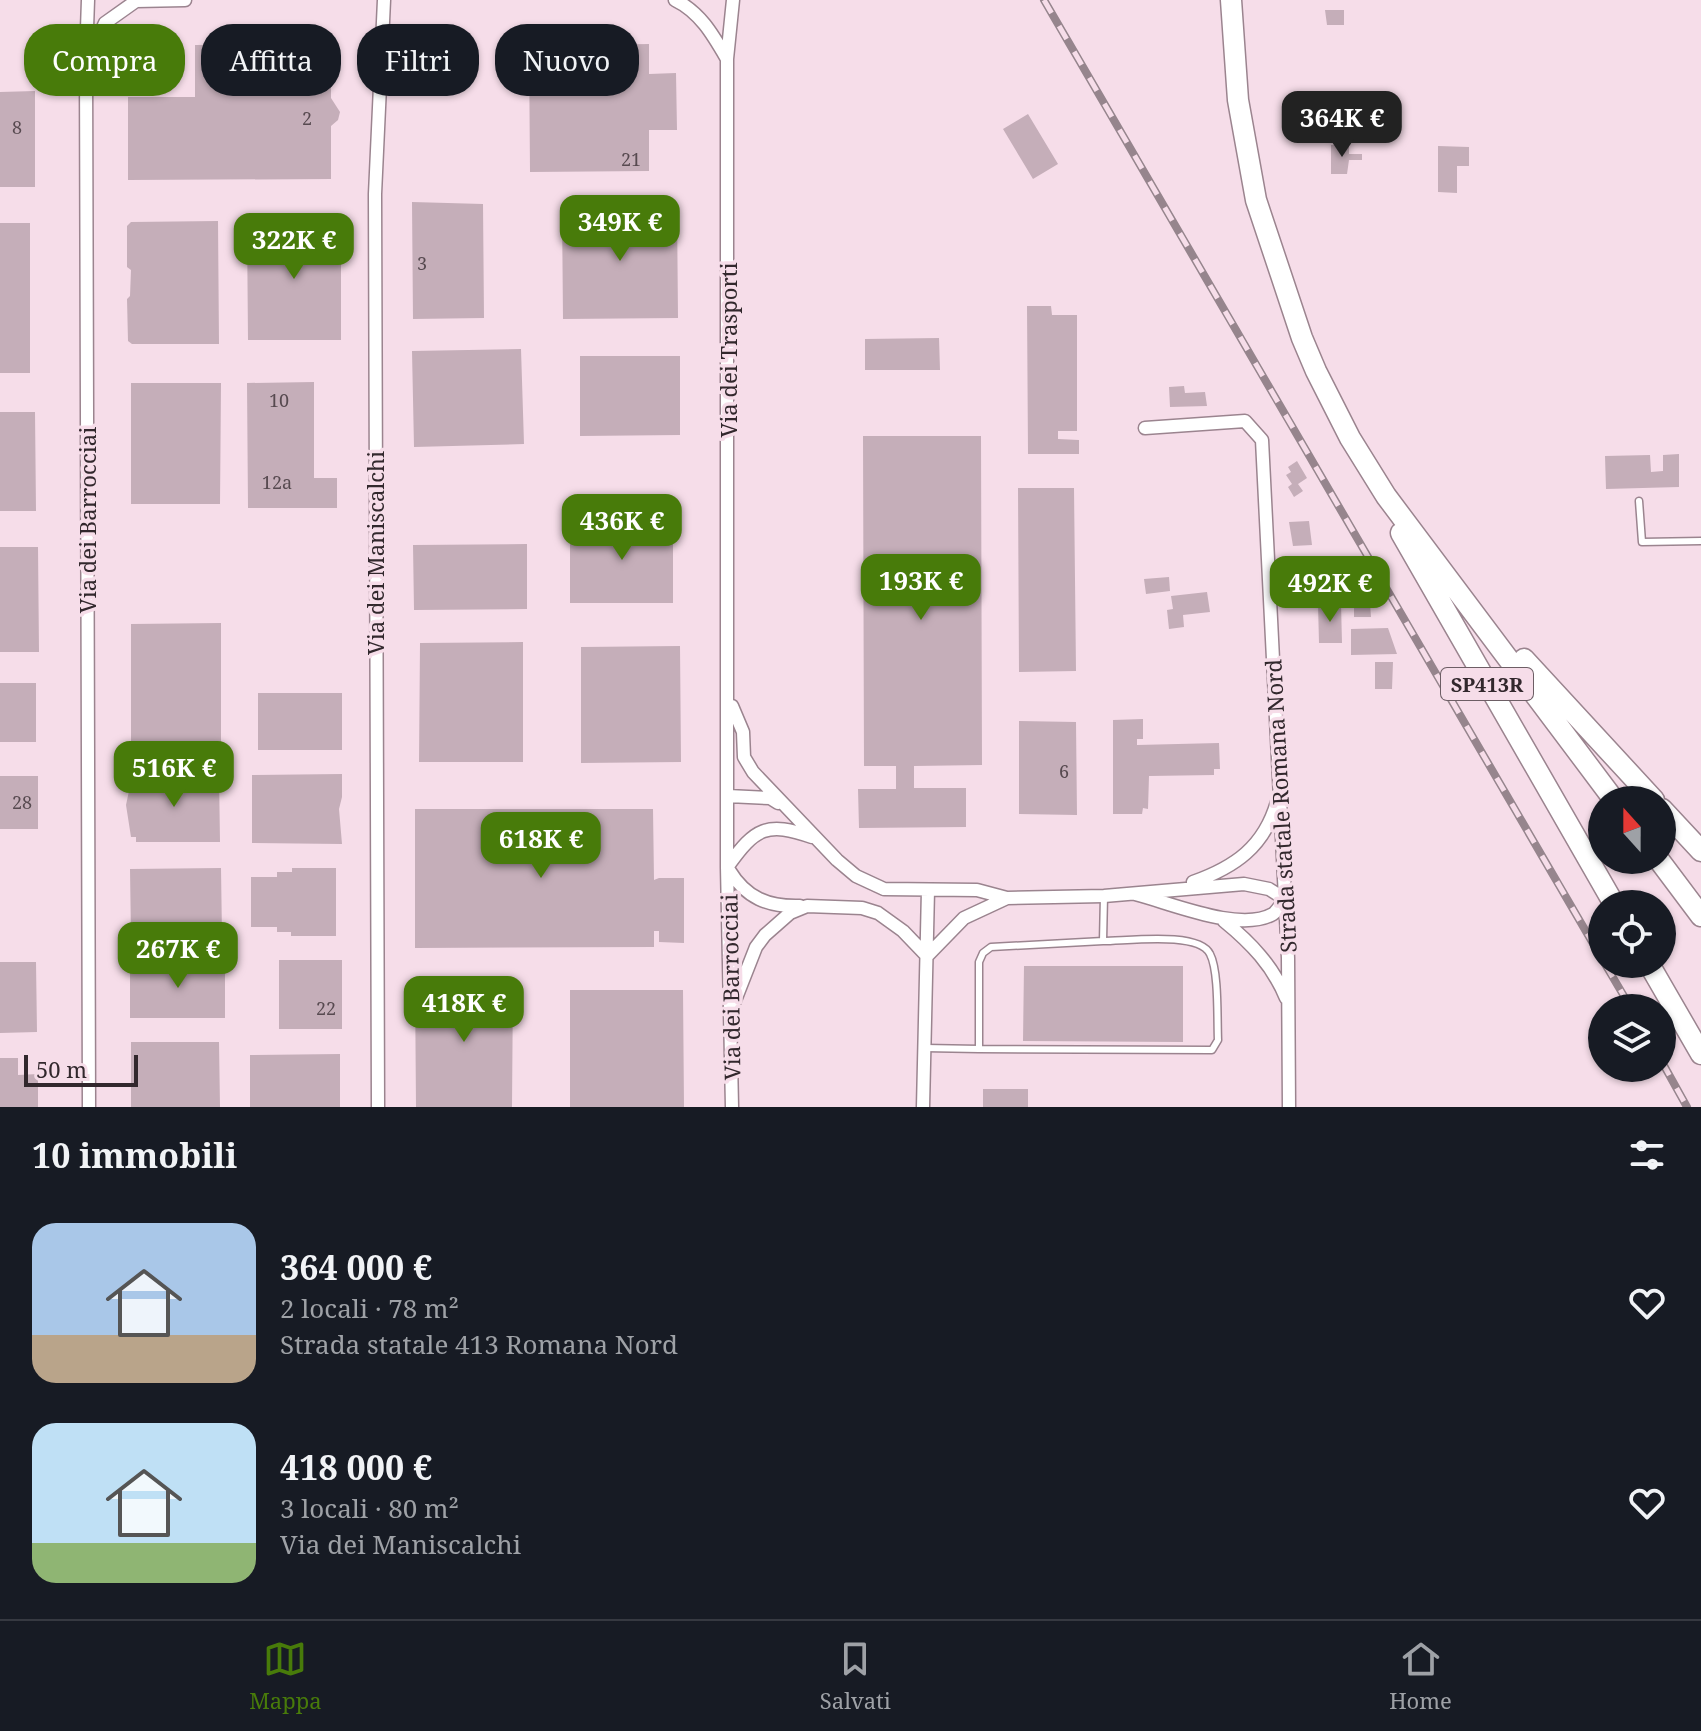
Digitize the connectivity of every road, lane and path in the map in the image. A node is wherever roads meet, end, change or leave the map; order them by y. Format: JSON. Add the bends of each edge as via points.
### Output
{"nodes":[{"id":1,"x":88,"y":0,"type":"edge"},
{"id":2,"x":135,"y":0,"type":"edge"},
{"id":3,"x":185,"y":0,"type":"edge"},
{"id":4,"x":384,"y":0,"type":"edge"},
{"id":5,"x":675,"y":0,"type":"edge"},
{"id":6,"x":733,"y":0,"type":"edge"},
{"id":7,"x":1231,"y":0,"type":"edge"},
{"id":8,"x":87,"y":24,"type":"edge"},
{"id":9,"x":105,"y":24,"type":"edge"},
{"id":10,"x":727,"y":59,"type":"junction"},
{"id":11,"x":86,"y":96,"type":"edge"},
{"id":12,"x":1145,"y":428,"type":"dead end"},
{"id":13,"x":1364,"y":462,"type":"junction"},
{"id":14,"x":1639,"y":501,"type":"dead end"},
{"id":15,"x":1701,"y":541,"type":"edge"},
{"id":16,"x":1451,"y":580,"type":"junction"},
{"id":17,"x":729,"y":700,"type":"junction"},
{"id":18,"x":1604,"y":786,"type":"edge"},
{"id":19,"x":1641,"y":786,"type":"edge"},
{"id":20,"x":1280,"y":792,"type":"junction"},
{"id":21,"x":728,"y":796,"type":"junction"},
{"id":22,"x":785,"y":806,"type":"junction"},
{"id":23,"x":1676,"y":824,"type":"edge"},
{"id":24,"x":815,"y":838,"type":"junction"},
{"id":25,"x":1701,"y":851,"type":"edge"},
{"id":26,"x":727,"y":867,"type":"junction"},
{"id":27,"x":1670,"y":874,"type":"edge"},
{"id":28,"x":1173,"y":889,"type":"junction"},
{"id":29,"x":928,"y":890,"type":"junction"},
{"id":30,"x":1606,"y":890,"type":"edge"},
{"id":31,"x":1135,"y":894,"type":"junction"},
{"id":32,"x":1104,"y":896,"type":"junction"},
{"id":33,"x":1007,"y":898,"type":"junction"},
{"id":34,"x":1285,"y":899,"type":"junction"},
{"id":35,"x":807,"y":906,"type":"junction"},
{"id":36,"x":1701,"y":916,"type":"edge"},
{"id":37,"x":1224,"y":921,"type":"junction"},
{"id":38,"x":1103,"y":941,"type":"junction"},
{"id":39,"x":927,"y":956,"type":"junction"},
{"id":40,"x":1657,"y":978,"type":"edge"},
{"id":41,"x":1289,"y":1005,"type":"junction"},
{"id":42,"x":732,"y":1007,"type":"junction"},
{"id":43,"x":925,"y":1048,"type":"junction"},
{"id":44,"x":979,"y":1049,"type":"junction"},
{"id":45,"x":1701,"y":1054,"type":"edge"},
{"id":46,"x":89,"y":1107,"type":"edge"},
{"id":47,"x":378,"y":1107,"type":"edge"},
{"id":48,"x":732,"y":1107,"type":"edge"},
{"id":49,"x":923,"y":1107,"type":"edge"},
{"id":50,"x":1289,"y":1107,"type":"edge"}],
"edges":[{"from":1,"to":8,"type":"street"},
{"from":2,"to":3,"type":"street","name":"Via dei Barrocciai"},
{"from":2,"to":9,"type":"street","name":"Via dei Barrocciai"},
{"from":4,"to":47,"type":"street","name":"Via dei Maniscalchi","via":[[375,194]]},
{"from":5,"to":10,"type":"street","via":[[691,8]]},
{"from":6,"to":10,"type":"street","name":"Via dei Trasporti"},
{"from":7,"to":13,"type":"main road","number":"SP413R","via":[[1238,100],[1256,200],[1302,338]]},
{"from":10,"to":17,"type":"street","name":"Via dei Trasporti"},
{"from":11,"to":46,"type":"street","name":"Via dei Barrocciai"},
{"from":12,"to":20,"type":"street","name":"Strada statale Romana Nord","via":[[1245,421],[1262,440]]},
{"from":13,"to":16,"type":"main road","number":"SP413R"},
{"from":13,"to":30,"type":"main road","number":"SP413R"},
{"from":14,"to":15,"type":"lane","via":[[1642,542]]},
{"from":16,"to":18,"type":"main road","number":"SP413R"},
{"from":16,"to":19,"type":"main road","number":"SP413R"},
{"from":17,"to":21,"type":"street","name":"Via dei Trasporti"},
{"from":17,"to":22,"type":"street","name":"Via dei Trasporti","via":[[743,732],[744,757]]},
{"from":20,"to":28,"type":"street","name":"Via dei Trasporti","via":[[1272,819],[1241,860]]},
{"from":20,"to":34,"type":"street","name":"Strada statale Romana Nord"},
{"from":21,"to":22,"type":"street","via":[[770,798]]},
{"from":21,"to":26,"type":"street","name":"Via dei Trasporti"},
{"from":22,"to":24,"type":"street","name":"Via dei Trasporti"},
{"from":23,"to":25,"type":"main road"},
{"from":24,"to":26,"type":"street","name":"Via dei Trasporti","via":[[782,828],[759,832]]},
{"from":24,"to":29,"type":"street","name":"Via dei Trasporti","via":[[869,883],[884,889]]},
{"from":26,"to":35,"type":"street","via":[[756,899]]},
{"from":26,"to":42,"type":"street","name":"Via dei Barrocciai"},
{"from":27,"to":36,"type":"main road"},
{"from":28,"to":31,"type":"street","name":"Via dei Trasporti"},
{"from":28,"to":34,"type":"street","name":"Via dei Trasporti","via":[[1244,884]]},
{"from":29,"to":33,"type":"street","name":"Via dei Trasporti","via":[[977,890]]},
{"from":29,"to":39,"type":"street"},
{"from":31,"to":32,"type":"street","name":"Via dei Trasporti"},
{"from":31,"to":37,"type":"street","name":"Via dei Trasporti"},
{"from":32,"to":33,"type":"street","name":"Via dei Trasporti"},
{"from":32,"to":38,"type":"lane"},
{"from":33,"to":39,"type":"street","via":[[964,918]]},
{"from":34,"to":37,"type":"street","name":"Via dei Trasporti","via":[[1273,914]]},
{"from":34,"to":41,"type":"street","name":"Strada statale Romana Nord"},
{"from":35,"to":39,"type":"street","via":[[878,913]]},
{"from":35,"to":42,"type":"street","via":[[790,913],[756,947]]},
{"from":37,"to":41,"type":"street","name":"Via dei Trasporti","via":[[1261,955]]},
{"from":38,"to":44,"type":"lane","via":[[991,947],[983,953]]},
{"from":38,"to":44,"type":"lane","via":[[1193,940],[1209,950],[1218,1040],[1212,1050]]},
{"from":39,"to":43,"type":"street"},
{"from":40,"to":45,"type":"main road"},
{"from":41,"to":50,"type":"street","name":"Strada statale Romana Nord"},
{"from":42,"to":48,"type":"street","name":"Via dei Barrocciai"},
{"from":43,"to":44,"type":"lane"},
{"from":43,"to":49,"type":"street"}]}
